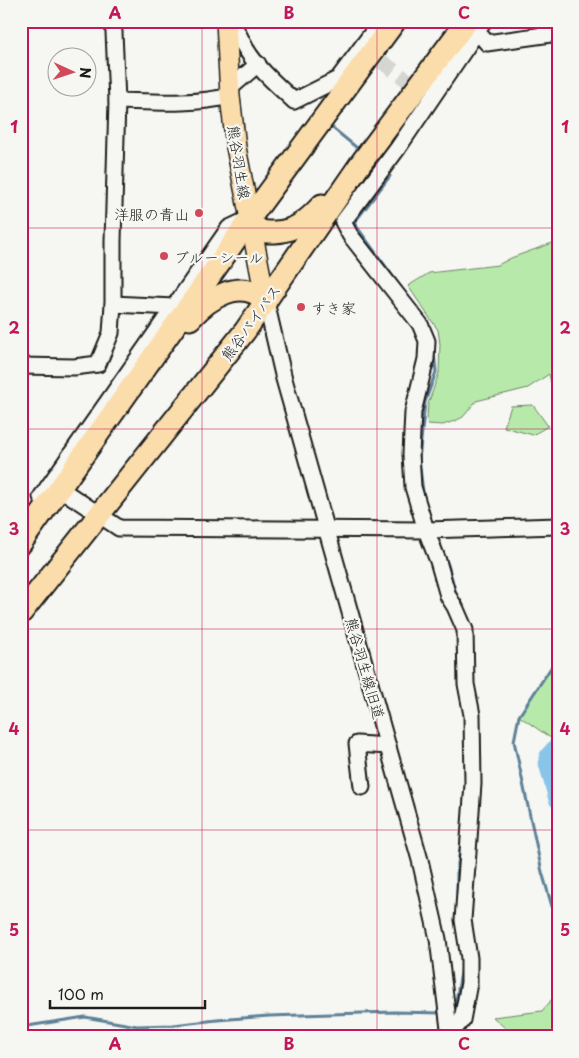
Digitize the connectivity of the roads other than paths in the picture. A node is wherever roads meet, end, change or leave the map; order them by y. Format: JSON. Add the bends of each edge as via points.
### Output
{"nodes":[{"id":1,"x":112,"y":21,"type":"edge"},
{"id":2,"x":226,"y":21,"type":"edge"},
{"id":3,"x":231,"y":21,"type":"edge"},
{"id":4,"x":381,"y":21,"type":"edge"},
{"id":5,"x":395,"y":21,"type":"edge"},
{"id":6,"x":474,"y":24,"type":"edge"},
{"id":7,"x":558,"y":33,"type":"edge"},
{"id":8,"x":258,"y":64,"type":"junction"},
{"id":9,"x":230,"y":92,"type":"junction"},
{"id":10,"x":308,"y":94,"type":"junction"},
{"id":11,"x":117,"y":101,"type":"junction"},
{"id":12,"x":326,"y":113,"type":"junction"},
{"id":13,"x":361,"y":163,"type":"junction"},
{"id":14,"x":250,"y":218,"type":"junction"},
{"id":15,"x":266,"y":302,"type":"junction"},
{"id":16,"x":113,"y":304,"type":"junction"},
{"id":17,"x":174,"y":307,"type":"junction"},
{"id":18,"x":152,"y":359,"type":"junction"},
{"id":19,"x":21,"y":366,"type":"edge"},
{"id":20,"x":59,"y":488,"type":"junction"},
{"id":21,"x":98,"y":515,"type":"junction"},
{"id":22,"x":21,"y":525,"type":"edge"},
{"id":23,"x":558,"y":526,"type":"edge"},
{"id":24,"x":328,"y":530,"type":"junction"},
{"id":25,"x":432,"y":530,"type":"junction"},
{"id":26,"x":21,"y":543,"type":"edge"},
{"id":27,"x":21,"y":613,"type":"edge"},
{"id":28,"x":388,"y":746,"type":"junction"},
{"id":29,"x":362,"y":787,"type":"dead end"},
{"id":30,"x":449,"y":1024,"type":"edge"}],
"edges":[{"from":1,"to":11,"type":"street"},
{"from":2,"to":9,"type":"main road","name":"熊谷羽生線"},
{"from":3,"to":8,"type":"street","via":[[246,50]]},
{"from":4,"to":10,"type":"street","via":[[338,79]]},
{"from":5,"to":12,"type":"highway"},
{"from":6,"to":7,"type":"street","via":[[488,44]]},
{"from":6,"to":13,"type":"highway","name":"熊谷バイパス"},
{"from":6,"to":25,"type":"street","via":[[398,148],[343,222],[420,324],[427,341],[426,359],[413,412],[411,454],[413,487]]},
{"from":8,"to":9,"type":"street"},
{"from":8,"to":10,"type":"street","via":[[294,101]]},
{"from":9,"to":11,"type":"street","via":[[213,100],[182,103]]},
{"from":9,"to":14,"type":"main road","name":"熊谷羽生線","via":[[236,146]]},
{"from":10,"to":12,"type":"street"},
{"from":11,"to":16,"type":"street"},
{"from":12,"to":14,"type":"highway"},
{"from":13,"to":14,"type":"highway","via":[[310,218],[296,228],[264,232]]},
{"from":13,"to":15,"type":"highway","name":"熊谷バイパス"},
{"from":14,"to":15,"type":"main road","name":"熊谷羽生線"},
{"from":14,"to":17,"type":"street","via":[[229,228]]},
{"from":14,"to":18,"type":"highway"},
{"from":15,"to":18,"type":"highway","via":[[257,294],[246,291],[220,295],[202,307]]},
{"from":15,"to":21,"type":"highway","name":"熊谷バイパス"},
{"from":15,"to":24,"type":"street","name":"熊谷羽生線旧道","via":[[284,379]]},
{"from":16,"to":17,"type":"street"},
{"from":16,"to":19,"type":"street","via":[[110,333],[98,364]]},
{"from":17,"to":22,"type":"street"},
{"from":18,"to":20,"type":"highway"},
{"from":20,"to":21,"type":"street"},
{"from":20,"to":26,"type":"highway"},
{"from":21,"to":24,"type":"street","via":[[119,528]]},
{"from":21,"to":27,"type":"highway","name":"熊谷バイパス"},
{"from":23,"to":25,"type":"street"},
{"from":24,"to":25,"type":"street"},
{"from":24,"to":28,"type":"street","name":"熊谷羽生線旧道"},
{"from":25,"to":30,"type":"street","via":[[448,596],[465,630],[466,684],[472,715],[473,784],[463,920],[469,983],[462,1020]]},
{"from":28,"to":29,"type":"street","via":[[357,744]]},
{"from":28,"to":30,"type":"street","name":"熊谷羽生線旧道","via":[[420,860],[438,940]]}]}
